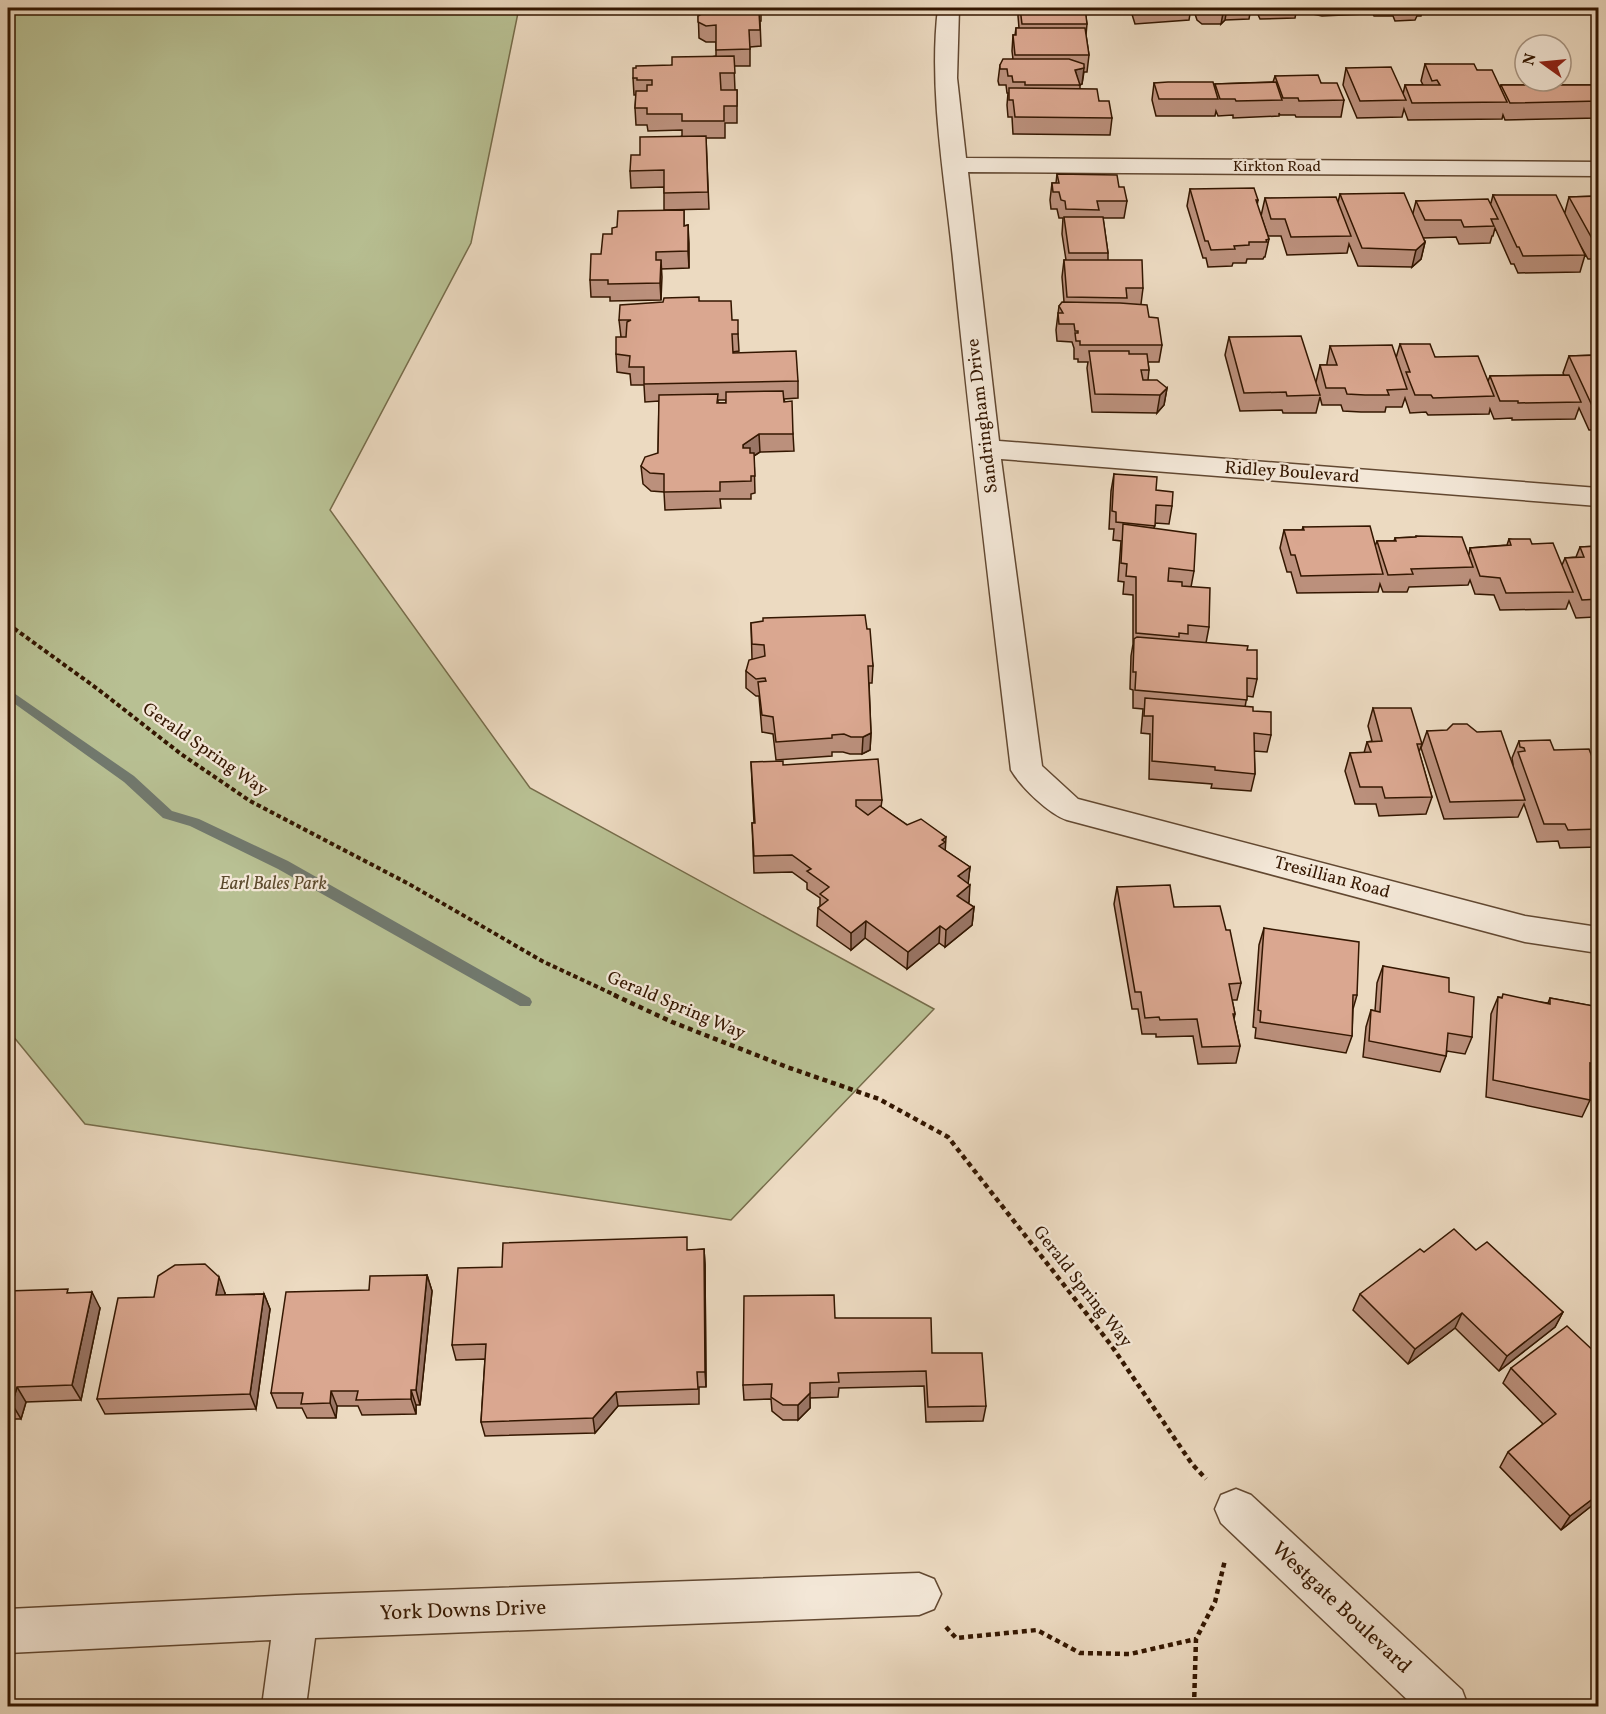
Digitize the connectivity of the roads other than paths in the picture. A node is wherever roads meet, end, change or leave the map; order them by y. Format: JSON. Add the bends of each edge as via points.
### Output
{"nodes":[{"id":1,"x":948,"y":8,"type":"edge"},
{"id":2,"x":955,"y":165,"type":"junction"},
{"id":3,"x":1599,"y":169,"type":"edge"},
{"id":4,"x":986,"y":449,"type":"junction"},
{"id":5,"x":1599,"y":497,"type":"edge"},
{"id":6,"x":1067,"y":808,"type":"joint"},
{"id":7,"x":1599,"y":940,"type":"edge"},
{"id":8,"x":1236,"y":1509,"type":"road end"},
{"id":9,"x":919,"y":1594,"type":"road end"},
{"id":10,"x":296,"y":1617,"type":"junction"},
{"id":11,"x":8,"y":1631,"type":"edge"},
{"id":12,"x":284,"y":1707,"type":"edge"},
{"id":13,"x":1446,"y":1707,"type":"edge"}],
"edges":[{"from":1,"to":2,"type":"street","name":"Sandringham Drive","via":[[946,78]]},
{"from":2,"to":3,"type":"street","name":"Kirkton Road"},
{"from":2,"to":4,"type":"street","name":"Sandringham Drive"},
{"from":4,"to":5,"type":"street","name":"Ridley Boulevard"},
{"from":4,"to":6,"type":"street","name":"Sandringham Drive","via":[[1028,770]]},
{"from":6,"to":7,"type":"street","name":"Tresillian Road","via":[[1526,929]]},
{"from":8,"to":13,"type":"street","name":"Westgate Boulevard"},
{"from":9,"to":10,"type":"street","name":"York Downs Drive"},
{"from":10,"to":11,"type":"street","name":"York Downs Drive"},
{"from":10,"to":12,"type":"street"}]}
